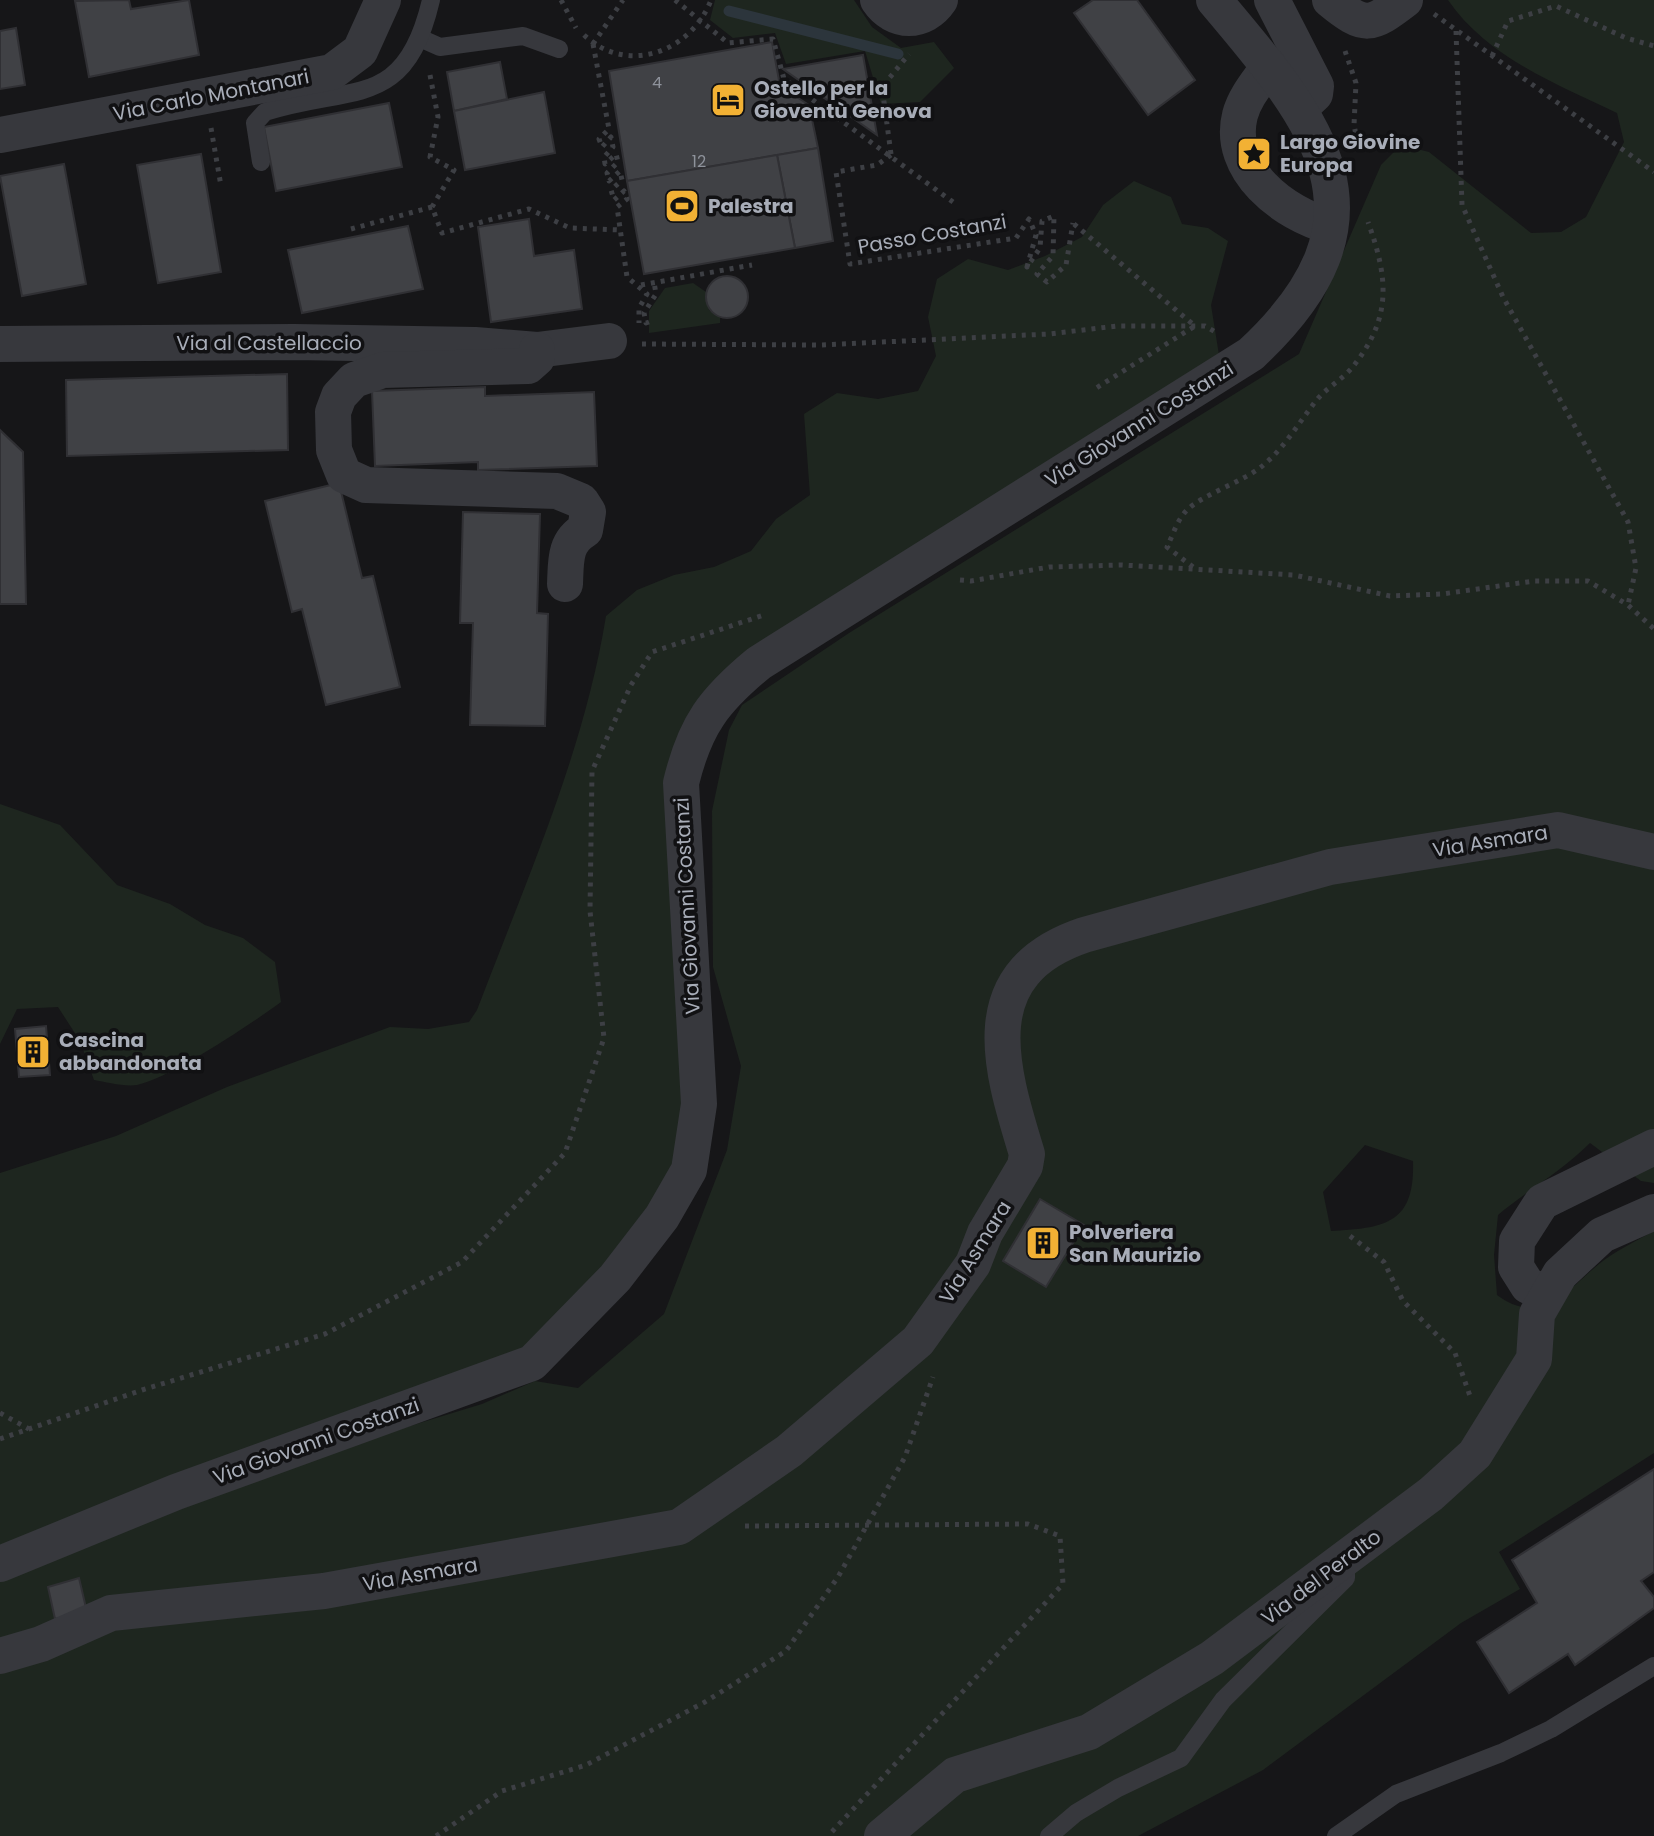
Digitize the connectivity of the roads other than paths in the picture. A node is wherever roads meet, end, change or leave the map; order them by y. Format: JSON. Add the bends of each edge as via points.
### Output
{"nodes":[{"id":1,"x":383,"y":0,"type":"edge"},
{"id":2,"x":431,"y":0,"type":"edge"},
{"id":3,"x":940,"y":0,"type":"edge"},
{"id":4,"x":1214,"y":0,"type":"edge"},
{"id":5,"x":1272,"y":0,"type":"edge"},
{"id":6,"x":1330,"y":0,"type":"edge"},
{"id":7,"x":1405,"y":0,"type":"edge"},
{"id":8,"x":893,"y":10,"type":"edge"},
{"id":9,"x":422,"y":39,"type":"junction"},
{"id":10,"x":559,"y":49,"type":"dead end"},
{"id":11,"x":1269,"y":66,"type":"junction"},
{"id":12,"x":1300,"y":108,"type":"junction"},
{"id":13,"x":0,"y":135,"type":"edge"},
{"id":14,"x":261,"y":162,"type":"dead end"},
{"id":15,"x":1330,"y":226,"type":"junction"},
{"id":16,"x":632,"y":338,"type":"road end"},
{"id":17,"x":0,"y":344,"type":"edge"},
{"id":18,"x":537,"y":350,"type":"junction"},
{"id":19,"x":565,"y":584,"type":"dead end"},
{"id":20,"x":1654,"y":852,"type":"edge"},
{"id":21,"x":1654,"y":1147,"type":"edge"},
{"id":22,"x":1654,"y":1212,"type":"edge"},
{"id":23,"x":1547,"y":1292,"type":"junction"},
{"id":24,"x":1346,"y":1558,"type":"junction"},
{"id":25,"x":0,"y":1564,"type":"edge"},
{"id":26,"x":0,"y":1656,"type":"edge"},
{"id":27,"x":1654,"y":1666,"type":"edge"},
{"id":28,"x":882,"y":1836,"type":"edge"},
{"id":29,"x":1049,"y":1836,"type":"edge"},
{"id":30,"x":1336,"y":1836,"type":"edge"}],
"edges":[{"from":1,"to":13,"type":"street","name":"Via Carlo Montanari","via":[[367,39],[342,67]]},
{"from":2,"to":9,"type":"lane"},
{"from":3,"to":8,"type":"street","via":[[922,17]]},
{"from":4,"to":11,"type":"street","name":"Via Giovanni Costanzi"},
{"from":5,"to":12,"type":"street","via":[[1316,86]]},
{"from":6,"to":7,"type":"street","via":[[1364,22],[1377,21]]},
{"from":9,"to":10,"type":"lane","via":[[440,47],[523,36]]},
{"from":9,"to":14,"type":"lane","via":[[382,86],[265,112],[255,123]]},
{"from":11,"to":12,"type":"street","name":"Via Giovanni Costanzi"},
{"from":11,"to":15,"type":"street","via":[[1240,116],[1247,161],[1263,190],[1292,212]]},
{"from":12,"to":15,"type":"street","name":"Via Giovanni Costanzi","via":[[1324,157]]},
{"from":15,"to":25,"type":"street","name":"Via Giovanni Costanzi","via":[[1313,282],[1283,324],[1251,354],[759,663],[726,689],[700,725],[681,783],[699,1104],[689,1170],[662,1217],[615,1278],[532,1363],[176,1492]]},
{"from":16,"to":18,"type":"street","name":"Via al Castellaccio"},
{"from":17,"to":18,"type":"street","name":"Via al Castellaccio","via":[[294,342]]},
{"from":18,"to":19,"type":"street","name":"Via al Castellaccio","via":[[528,366],[367,373],[339,396],[333,412],[334,450],[344,475],[366,485],[557,491],[581,501],[588,512],[585,530],[566,552]]},
{"from":20,"to":26,"type":"street","name":"Via Asmara","via":[[1558,830],[1330,867],[1050,949],[1024,973],[1008,998],[1001,1023],[1001,1060],[1027,1154],[973,1264],[918,1341],[789,1451],[684,1525],[324,1591],[111,1613]]},
{"from":21,"to":23,"type":"street","via":[[1542,1202],[1517,1241],[1516,1267],[1528,1286]]},
{"from":22,"to":23,"type":"street","name":"Via del Peralto","via":[[1602,1235]]},
{"from":23,"to":24,"type":"street","name":"Via del Peralto","via":[[1537,1314],[1534,1359],[1475,1454]]},
{"from":24,"to":28,"type":"street","name":"Via del Peralto","via":[[1212,1658],[1113,1718],[1089,1732],[955,1775]]},
{"from":24,"to":29,"type":"lane","via":[[1346,1578],[1223,1700],[1181,1758],[1118,1788]]},
{"from":27,"to":30,"type":"lane","via":[[1551,1729],[1396,1794]]}]}
